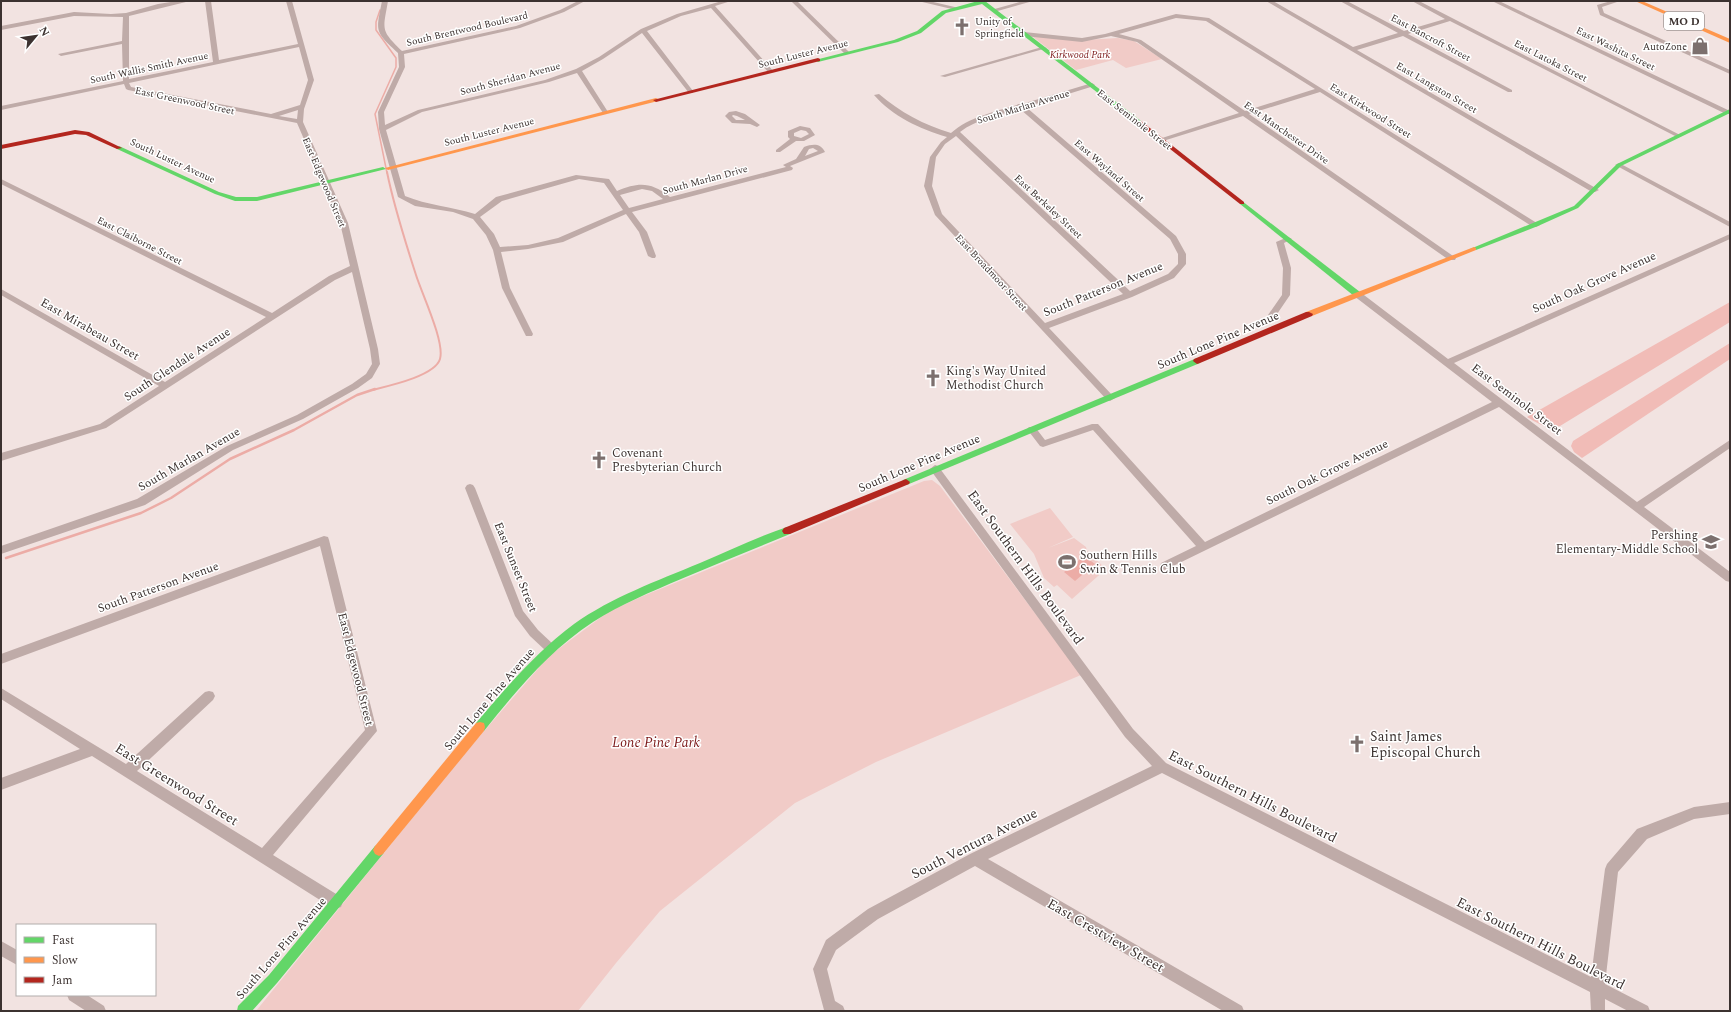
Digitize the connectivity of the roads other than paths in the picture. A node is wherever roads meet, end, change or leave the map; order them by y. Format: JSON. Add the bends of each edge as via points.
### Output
{"nodes":[{"id":1,"x":187,"y":1,"type":"edge"},
{"id":2,"x":208,"y":1,"type":"edge"},
{"id":3,"x":289,"y":1,"type":"edge"},
{"id":4,"x":385,"y":1,"type":"edge"},
{"id":5,"x":582,"y":1,"type":"edge"},
{"id":6,"x":728,"y":1,"type":"edge"},
{"id":7,"x":794,"y":1,"type":"edge"},
{"id":8,"x":921,"y":1,"type":"edge"},
{"id":9,"x":1030,"y":1,"type":"edge"},
{"id":10,"x":1269,"y":1,"type":"edge"},
{"id":11,"x":1343,"y":1,"type":"edge"},
{"id":12,"x":1415,"y":1,"type":"edge"},
{"id":13,"x":1494,"y":1,"type":"edge"},
{"id":14,"x":1617,"y":1,"type":"edge"},
{"id":15,"x":1638,"y":1,"type":"edge"},
{"id":16,"x":982,"y":2,"type":"edge"},
{"id":17,"x":712,"y":6,"type":"junction"},
{"id":18,"x":956,"y":8,"type":"junction"},
{"id":19,"x":994,"y":10,"type":"junction"},
{"id":20,"x":126,"y":15,"type":"junction"},
{"id":21,"x":1450,"y":19,"type":"junction"},
{"id":22,"x":1,"y":28,"type":"edge"},
{"id":23,"x":643,"y":30,"type":"junction"},
{"id":24,"x":1024,"y":34,"type":"junction"},
{"id":25,"x":1404,"y":34,"type":"junction"},
{"id":26,"x":1106,"y":36,"type":"junction"},
{"id":27,"x":1730,"y":41,"type":"edge"},
{"id":28,"x":124,"y":42,"type":"junction"},
{"id":29,"x":301,"y":45,"type":"junction"},
{"id":30,"x":1044,"y":48,"type":"junction"},
{"id":31,"x":1353,"y":49,"type":"junction"},
{"id":32,"x":401,"y":53,"type":"junction"},
{"id":33,"x":847,"y":53,"type":"junction"},
{"id":34,"x":62,"y":54,"type":"dead end"},
{"id":35,"x":216,"y":63,"type":"junction"},
{"id":36,"x":578,"y":70,"type":"junction"},
{"id":37,"x":771,"y":72,"type":"junction"},
{"id":38,"x":1730,"y":72,"type":"edge"},
{"id":39,"x":943,"y":76,"type":"dead end"},
{"id":40,"x":126,"y":82,"type":"junction"},
{"id":41,"x":1092,"y":85,"type":"junction"},
{"id":42,"x":1320,"y":90,"type":"junction"},
{"id":43,"x":1510,"y":91,"type":"dead end"},
{"id":44,"x":691,"y":92,"type":"junction"},
{"id":45,"x":877,"y":96,"type":"dead end"},
{"id":46,"x":1020,"y":105,"type":"junction"},
{"id":47,"x":302,"y":106,"type":"junction"},
{"id":48,"x":1,"y":108,"type":"edge"},
{"id":49,"x":605,"y":112,"type":"junction"},
{"id":50,"x":1729,"y":112,"type":"edge"},
{"id":51,"x":1244,"y":114,"type":"junction"},
{"id":52,"x":268,"y":117,"type":"junction"},
{"id":53,"x":300,"y":122,"type":"junction"},
{"id":54,"x":382,"y":129,"type":"junction"},
{"id":55,"x":954,"y":134,"type":"junction"},
{"id":56,"x":1679,"y":136,"type":"junction"},
{"id":57,"x":794,"y":139,"type":"dead end"},
{"id":58,"x":1161,"y":140,"type":"junction"},
{"id":59,"x":1,"y":147,"type":"edge"},
{"id":60,"x":778,"y":151,"type":"dead end"},
{"id":61,"x":799,"y":160,"type":"dead end"},
{"id":62,"x":1619,"y":165,"type":"junction"},
{"id":63,"x":388,"y":168,"type":"junction"},
{"id":64,"x":1,"y":181,"type":"edge"},
{"id":65,"x":326,"y":184,"type":"junction"},
{"id":66,"x":1595,"y":190,"type":"junction"},
{"id":67,"x":615,"y":195,"type":"junction"},
{"id":68,"x":668,"y":200,"type":"junction"},
{"id":69,"x":626,"y":211,"type":"junction"},
{"id":70,"x":476,"y":217,"type":"junction"},
{"id":71,"x":1730,"y":224,"type":"edge"},
{"id":72,"x":1536,"y":225,"type":"junction"},
{"id":73,"x":1730,"y":236,"type":"edge"},
{"id":74,"x":1288,"y":239,"type":"junction"},
{"id":75,"x":497,"y":250,"type":"junction"},
{"id":76,"x":1182,"y":254,"type":"joint"},
{"id":77,"x":652,"y":256,"type":"dead end"},
{"id":78,"x":1452,"y":258,"type":"junction"},
{"id":79,"x":355,"y":267,"type":"junction"},
{"id":80,"x":1,"y":292,"type":"edge"},
{"id":81,"x":1357,"y":294,"type":"junction"},
{"id":82,"x":1129,"y":295,"type":"junction"},
{"id":83,"x":1272,"y":315,"type":"dead end"},
{"id":84,"x":271,"y":316,"type":"junction"},
{"id":85,"x":1044,"y":327,"type":"junction"},
{"id":86,"x":529,"y":334,"type":"dead end"},
{"id":87,"x":1447,"y":363,"type":"junction"},
{"id":88,"x":376,"y":364,"type":"joint"},
{"id":89,"x":166,"y":386,"type":"junction"},
{"id":90,"x":1110,"y":398,"type":"junction"},
{"id":91,"x":1500,"y":402,"type":"junction"},
{"id":92,"x":1032,"y":429,"type":"junction"},
{"id":93,"x":1730,"y":443,"type":"edge"},
{"id":94,"x":1,"y":457,"type":"edge"},
{"id":95,"x":935,"y":469,"type":"junction"},
{"id":96,"x":470,"y":488,"type":"dead end"},
{"id":97,"x":1637,"y":507,"type":"junction"},
{"id":98,"x":324,"y":540,"type":"joint"},
{"id":99,"x":1204,"y":547,"type":"junction"},
{"id":100,"x":1,"y":550,"type":"edge"},
{"id":101,"x":1165,"y":566,"type":"dead end"},
{"id":102,"x":1730,"y":578,"type":"edge"},
{"id":103,"x":550,"y":648,"type":"junction"},
{"id":104,"x":1,"y":659,"type":"edge"},
{"id":105,"x":1,"y":693,"type":"edge"},
{"id":106,"x":209,"y":696,"type":"dead end"},
{"id":107,"x":94,"y":750,"type":"junction"},
{"id":108,"x":1162,"y":767,"type":"junction"},
{"id":109,"x":128,"y":772,"type":"junction"},
{"id":110,"x":1,"y":784,"type":"edge"},
{"id":111,"x":1730,"y":808,"type":"edge"},
{"id":112,"x":264,"y":856,"type":"junction"},
{"id":113,"x":975,"y":859,"type":"junction"},
{"id":114,"x":336,"y":902,"type":"junction"},
{"id":115,"x":1,"y":948,"type":"edge"},
{"id":116,"x":16,"y":957,"type":"edge"},
{"id":117,"x":1597,"y":988,"type":"junction"},
{"id":118,"x":76,"y":996,"type":"edge"},
{"id":119,"x":99,"y":1011,"type":"edge"},
{"id":120,"x":243,"y":1011,"type":"edge"},
{"id":121,"x":838,"y":1011,"type":"edge"},
{"id":122,"x":1237,"y":1011,"type":"edge"},
{"id":123,"x":1598,"y":1011,"type":"edge"},
{"id":124,"x":1643,"y":1011,"type":"edge"}],
"edges":[{"from":1,"to":20,"type":"street"},
{"from":2,"to":35,"type":"street"},
{"from":3,"to":29,"type":"street","name":"East Edgewood Street"},
{"from":4,"to":32,"type":"street","via":[[380,28],[386,39]]},
{"from":5,"to":32,"type":"street","name":"South Brentwood Boulevard","via":[[552,15],[516,27]]},
{"from":6,"to":17,"type":"street","name":"South Sheridan Avenue"},
{"from":7,"to":33,"type":"street"},
{"from":8,"to":18,"type":"street"},
{"from":9,"to":19,"type":"street"},
{"from":10,"to":31,"type":"street","name":"East Langston Street"},
{"from":11,"to":25,"type":"street","name":"East Bancroft Street"},
{"from":12,"to":21,"type":"street","name":"East Latoka Street"},
{"from":13,"to":50,"type":"street","name":"East Washita Street"},
{"from":14,"to":38,"type":"street","via":[[1599,6],[1602,14]]},
{"from":15,"to":27,"type":"street","number":"MO D"},
{"from":16,"to":18,"type":"street","name":"South Luster Avenue"},
{"from":16,"to":19,"type":"street","name":"East Seminole Street"},
{"from":17,"to":23,"type":"street","name":"South Sheridan Avenue","via":[[679,15]]},
{"from":17,"to":37,"type":"street"},
{"from":18,"to":33,"type":"street","name":"South Luster Avenue","via":[[944,12],[909,37]]},
{"from":19,"to":24,"type":"street","name":"East Seminole Street"},
{"from":20,"to":22,"type":"street","via":[[74,14]]},
{"from":20,"to":28,"type":"street","name":"East Greenwood Street"},
{"from":21,"to":25,"type":"street"},
{"from":21,"to":56,"type":"street","name":"East Latoka Street"},
{"from":23,"to":36,"type":"street","name":"South Sheridan Avenue"},
{"from":23,"to":44,"type":"street"},
{"from":24,"to":26,"type":"street","via":[[1082,40]]},
{"from":24,"to":30,"type":"street","name":"East Seminole Street"},
{"from":25,"to":31,"type":"street"},
{"from":25,"to":43,"type":"street","name":"East Bancroft Street"},
{"from":26,"to":42,"type":"street","name":"East Kirkwood Street","via":[[1176,16],[1207,19]]},
{"from":26,"to":51,"type":"street","name":"East Manchester Drive","via":[[1122,36],[1139,41]]},
{"from":28,"to":34,"type":"street"},
{"from":28,"to":40,"type":"street","name":"East Greenwood Street"},
{"from":29,"to":35,"type":"street","name":"South Wallis Smith Avenue"},
{"from":29,"to":47,"type":"street","name":"East Edgewood Street","via":[[311,80]]},
{"from":30,"to":39,"type":"street"},
{"from":30,"to":41,"type":"street","name":"East Seminole Street"},
{"from":31,"to":66,"type":"street","name":"East Langston Street"},
{"from":32,"to":54,"type":"street","via":[[402,67],[381,112]]},
{"from":33,"to":37,"type":"street","name":"South Luster Avenue"},
{"from":35,"to":40,"type":"street","name":"South Wallis Smith Avenue"},
{"from":36,"to":49,"type":"street"},
{"from":36,"to":54,"type":"street","name":"South Sheridan Avenue","via":[[420,111]]},
{"from":37,"to":44,"type":"street","name":"South Luster Avenue"},
{"from":40,"to":48,"type":"street","name":"South Wallis Smith Avenue"},
{"from":40,"to":52,"type":"street","name":"East Greenwood Street","via":[[128,88]]},
{"from":41,"to":46,"type":"street","name":"South Marlan Avenue"},
{"from":41,"to":58,"type":"street","name":"East Seminole Street"},
{"from":42,"to":51,"type":"street"},
{"from":42,"to":72,"type":"street","name":"East Kirkwood Street"},
{"from":44,"to":49,"type":"street","name":"South Luster Avenue"},
{"from":45,"to":55,"type":"street","name":"East Berkeley Street","via":[[890,108],[928,130]]},
{"from":46,"to":55,"type":"street","name":"South Marlan Avenue","via":[[982,118]]},
{"from":46,"to":76,"type":"street","name":"East Wayland Street","via":[[1173,238]]},
{"from":47,"to":52,"type":"street","name":"East Greenwood Street"},
{"from":47,"to":53,"type":"street","name":"East Edgewood Street"},
{"from":49,"to":63,"type":"street","name":"South Luster Avenue"},
{"from":50,"to":56,"type":"street","name":"South Lone Pine Avenue"},
{"from":51,"to":58,"type":"street"},
{"from":51,"to":78,"type":"street","name":"East Manchester Drive"},
{"from":52,"to":53,"type":"street","name":"East Greenwood Street"},
{"from":53,"to":65,"type":"street","name":"East Edgewood Street"},
{"from":54,"to":63,"type":"street"},
{"from":55,"to":82,"type":"street","name":"East Berkeley Street"},
{"from":55,"to":85,"type":"street","name":"East Broadmoor Street","via":[[943,143],[933,157],[928,186],[939,215]]},
{"from":56,"to":62,"type":"street","name":"South Lone Pine Avenue"},
{"from":57,"to":60,"type":"street"},
{"from":58,"to":74,"type":"street","name":"East Seminole Street"},
{"from":59,"to":65,"type":"street","name":"South Luster Avenue","via":[[75,132],[87,133],[226,196],[245,200],[276,196]]},
{"from":61,"to":68,"type":"street","name":"South Marlan Drive","via":[[788,166]]},
{"from":62,"to":66,"type":"street","name":"South Lone Pine Avenue"},
{"from":62,"to":71,"type":"street"},
{"from":63,"to":65,"type":"street","name":"South Luster Avenue"},
{"from":63,"to":70,"type":"street","via":[[402,197],[418,204],[454,210]]},
{"from":64,"to":84,"type":"street","name":"East Claiborne Street"},
{"from":65,"to":79,"type":"street","name":"East Edgewood Street","via":[[344,223]]},
{"from":66,"to":72,"type":"street","name":"South Lone Pine Avenue","via":[[1576,207]]},
{"from":67,"to":68,"type":"street","via":[[636,186],[647,187]]},
{"from":67,"to":69,"type":"street"},
{"from":67,"to":70,"type":"street","via":[[606,181],[579,177],[499,199]]},
{"from":68,"to":69,"type":"street","name":"South Marlan Drive"},
{"from":69,"to":75,"type":"street","via":[[560,240]]},
{"from":69,"to":77,"type":"street","via":[[643,232]]},
{"from":70,"to":75,"type":"street","via":[[490,234]]},
{"from":72,"to":78,"type":"street","name":"South Lone Pine Avenue"},
{"from":73,"to":87,"type":"street","name":"South Oak Grove Avenue"},
{"from":74,"to":81,"type":"street","name":"East Seminole Street"},
{"from":74,"to":83,"type":"street","via":[[1280,242],[1288,268],[1286,294]]},
{"from":75,"to":86,"type":"street","via":[[506,288]]},
{"from":76,"to":82,"type":"street","name":"South Patterson Avenue","via":[[1182,264],[1171,276]]},
{"from":78,"to":81,"type":"street","name":"South Lone Pine Avenue"},
{"from":79,"to":84,"type":"street","name":"South Glendale Avenue","via":[[332,278]]},
{"from":79,"to":88,"type":"street","name":"East Edgewood Street"},
{"from":80,"to":89,"type":"street","name":"East Mirabeau Street"},
{"from":81,"to":87,"type":"street","name":"East Seminole Street"},
{"from":81,"to":90,"type":"street","name":"South Lone Pine Avenue"},
{"from":82,"to":85,"type":"street","name":"South Patterson Avenue"},
{"from":84,"to":89,"type":"street","name":"South Glendale Avenue"},
{"from":85,"to":90,"type":"street","name":"East Broadmoor Street"},
{"from":87,"to":91,"type":"street","name":"East Seminole Street"},
{"from":88,"to":100,"type":"street","name":"South Marlan Avenue","via":[[369,376],[355,386],[300,417],[230,448],[142,502]]},
{"from":89,"to":94,"type":"street","name":"South Glendale Avenue","via":[[103,426]]},
{"from":90,"to":92,"type":"street","name":"South Lone Pine Avenue"},
{"from":91,"to":97,"type":"street","name":"East Seminole Street"},
{"from":91,"to":99,"type":"street","name":"South Oak Grove Avenue"},
{"from":92,"to":95,"type":"street","name":"South Lone Pine Avenue"},
{"from":92,"to":99,"type":"street","via":[[1043,444],[1095,426]]},
{"from":93,"to":97,"type":"street"},
{"from":95,"to":103,"type":"street","name":"South Lone Pine Avenue","via":[[626,598],[586,620]]},
{"from":95,"to":108,"type":"street","name":"East Southern Hills Boulevard","via":[[1129,733]]},
{"from":96,"to":103,"type":"street","name":"East Sunset Street","via":[[519,613],[534,634]]},
{"from":97,"to":102,"type":"street","name":"East Seminole Street"},
{"from":98,"to":104,"type":"street","name":"South Patterson Avenue"},
{"from":98,"to":112,"type":"street","name":"East Edgewood Street","via":[[371,731]]},
{"from":99,"to":101,"type":"street","name":"South Oak Grove Avenue"},
{"from":103,"to":114,"type":"street","name":"South Lone Pine Avenue","via":[[512,687]]},
{"from":105,"to":107,"type":"street","name":"East Greenwood Street"},
{"from":106,"to":109,"type":"street"},
{"from":107,"to":109,"type":"street","name":"East Greenwood Street"},
{"from":107,"to":110,"type":"street"},
{"from":108,"to":113,"type":"street","name":"South Ventura Avenue"},
{"from":108,"to":117,"type":"street","name":"East Southern Hills Boulevard"},
{"from":109,"to":112,"type":"street","name":"East Greenwood Street"},
{"from":111,"to":117,"type":"street","via":[[1694,813],[1642,834],[1612,869]]},
{"from":112,"to":114,"type":"street","name":"East Greenwood Street"},
{"from":113,"to":121,"type":"street","name":"South Ventura Avenue","via":[[873,914],[831,945],[820,969],[829,1005]]},
{"from":113,"to":122,"type":"street","name":"East Crestview Street"},
{"from":114,"to":120,"type":"street","name":"South Lone Pine Avenue","via":[[273,979]]},
{"from":115,"to":116,"type":"street"},
{"from":117,"to":123,"type":"street"},
{"from":117,"to":124,"type":"street","name":"East Southern Hills Boulevard"},
{"from":118,"to":119,"type":"street"}]}
